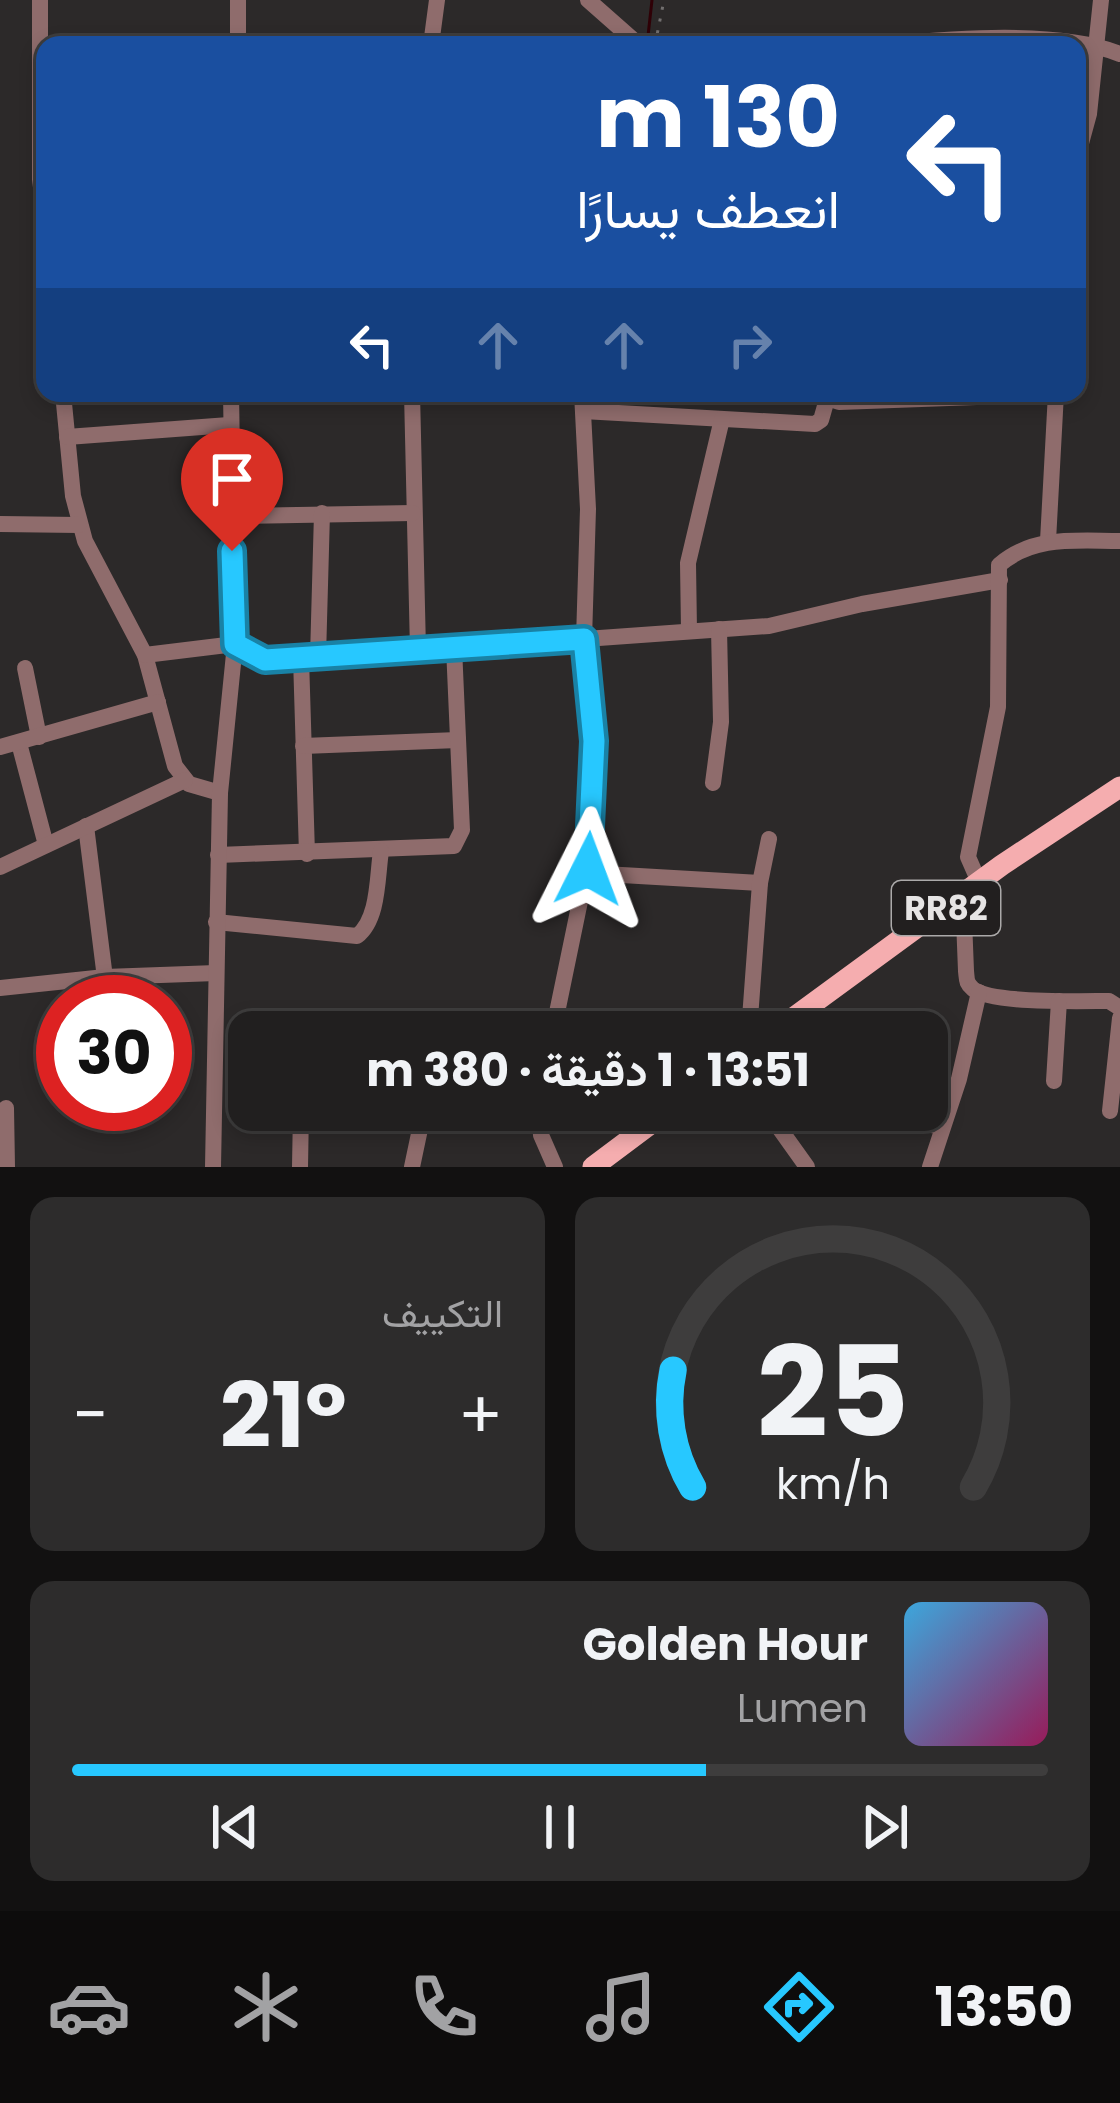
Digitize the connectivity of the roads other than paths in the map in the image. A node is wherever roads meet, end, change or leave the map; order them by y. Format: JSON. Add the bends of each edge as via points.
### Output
{"nodes":[{"id":1,"x":40,"y":0,"type":"edge"},
{"id":2,"x":238,"y":0,"type":"edge"},
{"id":3,"x":437,"y":0,"type":"edge"},
{"id":4,"x":1101,"y":0,"type":"edge"},
{"id":5,"x":593,"y":2,"type":"edge"},
{"id":6,"x":42,"y":36,"type":"edge"},
{"id":7,"x":238,"y":36,"type":"edge"},
{"id":8,"x":432,"y":36,"type":"edge"},
{"id":9,"x":629,"y":36,"type":"edge"},
{"id":10,"x":1086,"y":45,"type":"edge"},
{"id":11,"x":1096,"y":46,"type":"junction"},
{"id":12,"x":1120,"y":54,"type":"edge"},
{"id":13,"x":1086,"y":125,"type":"edge"},
{"id":14,"x":63,"y":402,"type":"edge"},
{"id":15,"x":230,"y":402,"type":"edge"},
{"id":16,"x":412,"y":402,"type":"edge"},
{"id":17,"x":583,"y":402,"type":"edge"},
{"id":18,"x":661,"y":402,"type":"edge"},
{"id":19,"x":820,"y":402,"type":"edge"},
{"id":20,"x":1056,"y":402,"type":"edge"},
{"id":21,"x":660,"y":416,"type":"junction"},
{"id":22,"x":722,"y":419,"type":"junction"},
{"id":23,"x":229,"y":425,"type":"junction"},
{"id":24,"x":67,"y":437,"type":"junction"},
{"id":25,"x":322,"y":513,"type":"junction"},
{"id":26,"x":413,"y":513,"type":"junction"},
{"id":27,"x":232,"y":516,"type":"junction"},
{"id":28,"x":0,"y":524,"type":"edge"},
{"id":29,"x":79,"y":525,"type":"junction"},
{"id":30,"x":1048,"y":541,"type":"junction"},
{"id":31,"x":1120,"y":541,"type":"edge"},
{"id":32,"x":1000,"y":580,"type":"junction"},
{"id":33,"x":719,"y":629,"type":"junction"},
{"id":34,"x":689,"y":632,"type":"junction"},
{"id":35,"x":584,"y":639,"type":"junction"},
{"id":36,"x":235,"y":644,"type":"junction"},
{"id":37,"x":454,"y":647,"type":"junction"},
{"id":38,"x":418,"y":650,"type":"junction"},
{"id":39,"x":145,"y":656,"type":"junction"},
{"id":40,"x":309,"y":658,"type":"junction"},
{"id":41,"x":25,"y":668,"type":"dead end"},
{"id":42,"x":158,"y":702,"type":"junction"},
{"id":43,"x":39,"y":737,"type":"junction"},
{"id":44,"x":458,"y":740,"type":"junction"},
{"id":45,"x":9,"y":745,"type":"edge"},
{"id":46,"x":303,"y":746,"type":"junction"},
{"id":47,"x":185,"y":780,"type":"junction"},
{"id":48,"x":712,"y":783,"type":"dead end"},
{"id":49,"x":1120,"y":787,"type":"edge"},
{"id":50,"x":220,"y":793,"type":"junction"},
{"id":51,"x":86,"y":826,"type":"junction"},
{"id":52,"x":769,"y":838,"type":"dead end"},
{"id":53,"x":46,"y":845,"type":"junction"},
{"id":54,"x":381,"y":851,"type":"junction"},
{"id":55,"x":307,"y":854,"type":"junction"},
{"id":56,"x":218,"y":855,"type":"junction"},
{"id":57,"x":0,"y":867,"type":"edge"},
{"id":58,"x":587,"y":873,"type":"junction"},
{"id":59,"x":760,"y":883,"type":"junction"},
{"id":60,"x":971,"y":889,"type":"junction"},
{"id":61,"x":216,"y":922,"type":"junction"},
{"id":62,"x":216,"y":974,"type":"junction"},
{"id":63,"x":105,"y":975,"type":"edge"},
{"id":64,"x":179,"y":975,"type":"edge"},
{"id":65,"x":36,"y":984,"type":"edge"},
{"id":66,"x":0,"y":988,"type":"edge"},
{"id":67,"x":979,"y":992,"type":"junction"},
{"id":68,"x":1059,"y":1001,"type":"junction"},
{"id":69,"x":1120,"y":1008,"type":"edge"},
{"id":70,"x":557,"y":1011,"type":"edge"},
{"id":71,"x":751,"y":1011,"type":"edge"},
{"id":72,"x":803,"y":1011,"type":"edge"},
{"id":73,"x":1120,"y":1018,"type":"edge"},
{"id":74,"x":1054,"y":1081,"type":"dead end"},
{"id":75,"x":948,"y":1107,"type":"edge"},
{"id":76,"x":6,"y":1108,"type":"dead end"},
{"id":77,"x":1110,"y":1112,"type":"dead end"},
{"id":78,"x":301,"y":1131,"type":"edge"},
{"id":79,"x":420,"y":1131,"type":"edge"},
{"id":80,"x":540,"y":1131,"type":"edge"},
{"id":81,"x":641,"y":1131,"type":"edge"},
{"id":82,"x":780,"y":1131,"type":"edge"},
{"id":83,"x":940,"y":1131,"type":"edge"},
{"id":84,"x":5,"y":1154,"type":"edge"},
{"id":85,"x":213,"y":1167,"type":"edge"},
{"id":86,"x":300,"y":1167,"type":"edge"},
{"id":87,"x":412,"y":1167,"type":"edge"},
{"id":88,"x":555,"y":1167,"type":"edge"},
{"id":89,"x":593,"y":1167,"type":"edge"},
{"id":90,"x":807,"y":1167,"type":"edge"},
{"id":91,"x":930,"y":1167,"type":"edge"}],
"edges":[{"from":1,"to":6,"type":"street"},
{"from":2,"to":7,"type":"street"},
{"from":3,"to":8,"type":"street"},
{"from":4,"to":11,"type":"street"},
{"from":5,"to":9,"type":"street"},
{"from":10,"to":11,"type":"street"},
{"from":11,"to":12,"type":"street"},
{"from":11,"to":13,"type":"street"},
{"from":14,"to":24,"type":"street"},
{"from":15,"to":23,"type":"street"},
{"from":16,"to":26,"type":"street"},
{"from":17,"to":21,"type":"street"},
{"from":17,"to":35,"type":"street"},
{"from":18,"to":21,"type":"street"},
{"from":19,"to":22,"type":"street","via":[[815,424]]},
{"from":20,"to":30,"type":"street"},
{"from":21,"to":22,"type":"street"},
{"from":22,"to":34,"type":"street","via":[[688,563]]},
{"from":23,"to":24,"type":"street"},
{"from":23,"to":27,"type":"street"},
{"from":24,"to":29,"type":"street"},
{"from":25,"to":26,"type":"street"},
{"from":25,"to":27,"type":"street"},
{"from":25,"to":40,"type":"street"},
{"from":26,"to":38,"type":"street"},
{"from":27,"to":36,"type":"street"},
{"from":28,"to":29,"type":"street"},
{"from":29,"to":39,"type":"street"},
{"from":30,"to":31,"type":"street"},
{"from":30,"to":32,"type":"street","via":[[1018,549],[999,565]]},
{"from":32,"to":33,"type":"street"},
{"from":32,"to":60,"type":"street","via":[[998,707],[968,857]]},
{"from":33,"to":34,"type":"street"},
{"from":33,"to":48,"type":"street","via":[[721,722]]},
{"from":34,"to":35,"type":"street"},
{"from":35,"to":37,"type":"street"},
{"from":35,"to":58,"type":"street","via":[[594,741]]},
{"from":36,"to":39,"type":"street"},
{"from":36,"to":40,"type":"street","via":[[265,660]]},
{"from":36,"to":50,"type":"street"},
{"from":37,"to":38,"type":"street"},
{"from":37,"to":44,"type":"street"},
{"from":38,"to":40,"type":"street"},
{"from":39,"to":42,"type":"street"},
{"from":40,"to":46,"type":"street"},
{"from":41,"to":43,"type":"street"},
{"from":42,"to":43,"type":"street"},
{"from":42,"to":47,"type":"street"},
{"from":43,"to":45,"type":"street"},
{"from":44,"to":46,"type":"street"},
{"from":44,"to":54,"type":"street","via":[[458,842]]},
{"from":45,"to":53,"type":"street"},
{"from":46,"to":55,"type":"street"},
{"from":47,"to":50,"type":"street"},
{"from":47,"to":51,"type":"street"},
{"from":49,"to":60,"type":"main road","number":"RR82"},
{"from":50,"to":56,"type":"street"},
{"from":51,"to":53,"type":"street"},
{"from":51,"to":63,"type":"street"},
{"from":52,"to":59,"type":"street"},
{"from":53,"to":57,"type":"street"},
{"from":54,"to":55,"type":"street"},
{"from":54,"to":61,"type":"street","via":[[368,926],[357,935]]},
{"from":55,"to":56,"type":"street"},
{"from":56,"to":61,"type":"street"},
{"from":58,"to":59,"type":"street"},
{"from":58,"to":70,"type":"street"},
{"from":59,"to":71,"type":"street"},
{"from":60,"to":67,"type":"street","via":[[966,971]]},
{"from":60,"to":72,"type":"main road","number":"RR82"},
{"from":61,"to":62,"type":"street"},
{"from":62,"to":64,"type":"street"},
{"from":62,"to":85,"type":"street"},
{"from":65,"to":66,"type":"street"},
{"from":67,"to":68,"type":"street"},
{"from":67,"to":75,"type":"street"},
{"from":68,"to":69,"type":"street"},
{"from":68,"to":74,"type":"street"},
{"from":73,"to":77,"type":"street"},
{"from":76,"to":84,"type":"street"},
{"from":78,"to":86,"type":"street"},
{"from":79,"to":87,"type":"street"},
{"from":80,"to":88,"type":"street"},
{"from":81,"to":89,"type":"main road"},
{"from":82,"to":90,"type":"street"},
{"from":83,"to":91,"type":"street"}]}
